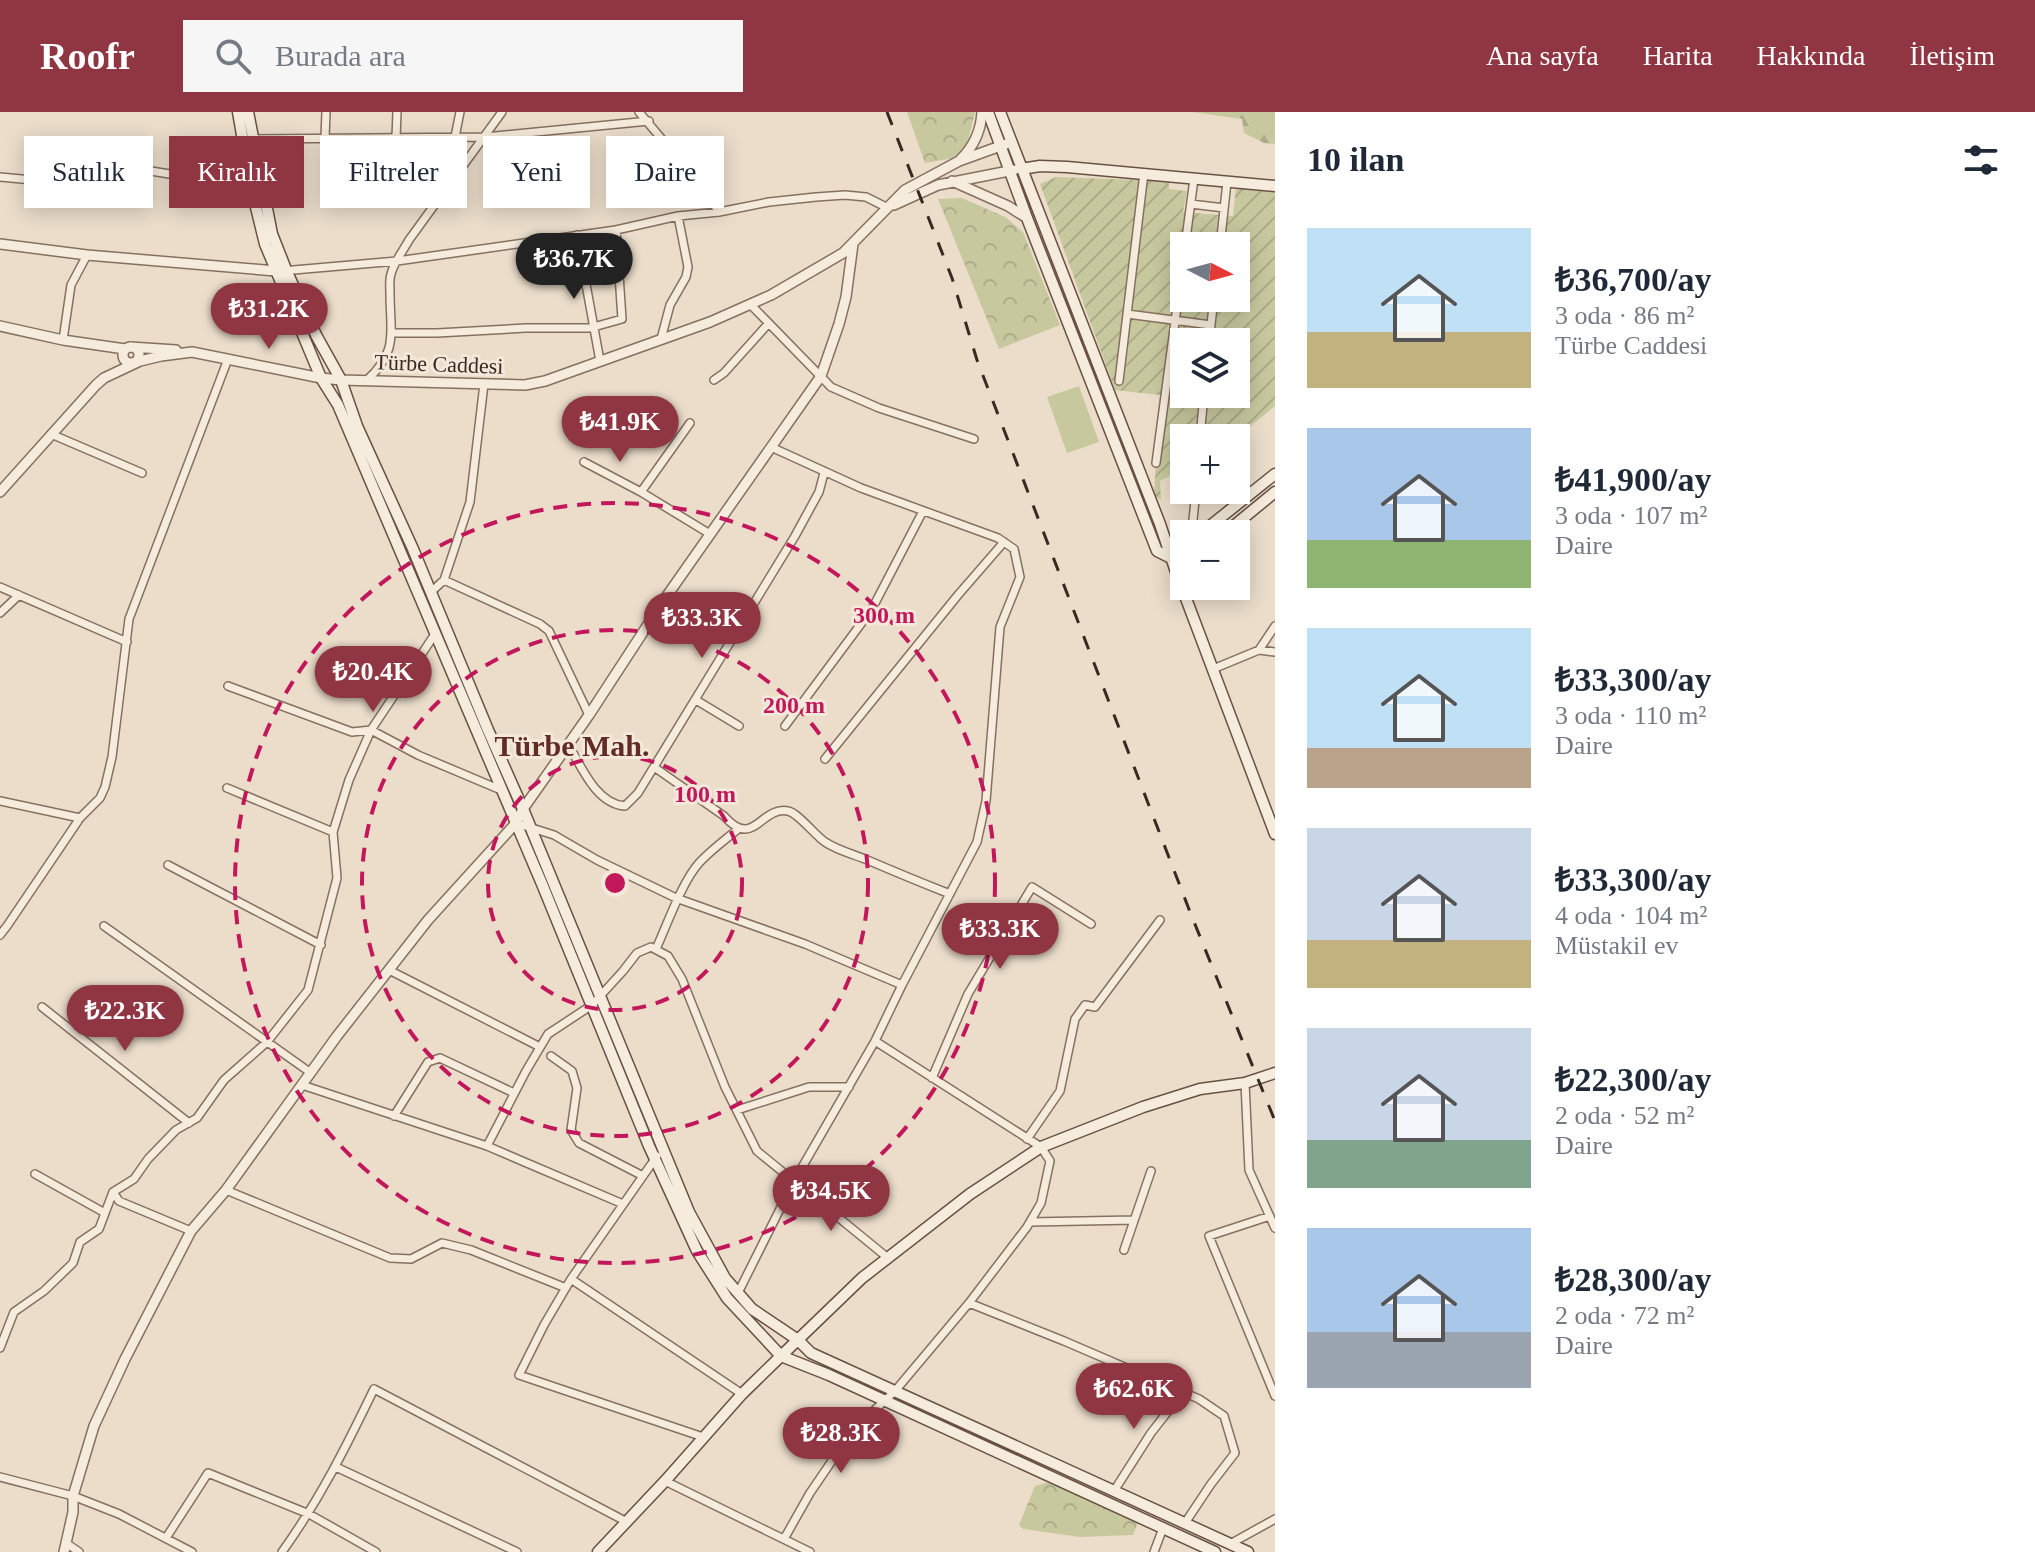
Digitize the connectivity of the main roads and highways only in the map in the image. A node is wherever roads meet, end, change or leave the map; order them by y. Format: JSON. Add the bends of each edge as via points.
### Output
{"nodes":[{"id":1,"x":238,"y":112,"type":"edge"},
{"id":2,"x":248,"y":112,"type":"edge"},
{"id":3,"x":988,"y":112,"type":"edge"},
{"id":4,"x":1000,"y":112,"type":"edge"},
{"id":5,"x":247,"y":136,"type":"edge"},
{"id":6,"x":248,"y":136,"type":"edge"},
{"id":7,"x":1006,"y":144,"type":"junction"},
{"id":8,"x":1021,"y":169,"type":"junction"},
{"id":9,"x":1275,"y":186,"type":"edge"},
{"id":10,"x":256,"y":208,"type":"edge"},
{"id":11,"x":266,"y":208,"type":"edge"},
{"id":12,"x":282,"y":271,"type":"junction"},
{"id":13,"x":1275,"y":474,"type":"edge"},
{"id":14,"x":1275,"y":492,"type":"edge"},
{"id":15,"x":1218,"y":520,"type":"edge"},
{"id":16,"x":1241,"y":520,"type":"edge"},
{"id":17,"x":1170,"y":555,"type":"edge"},
{"id":18,"x":1170,"y":558,"type":"edge"},
{"id":19,"x":1190,"y":600,"type":"edge"},
{"id":20,"x":1275,"y":834,"type":"edge"},
{"id":21,"x":1275,"y":1073,"type":"edge"},
{"id":22,"x":798,"y":1340,"type":"junction"},
{"id":23,"x":781,"y":1356,"type":"junction"},
{"id":24,"x":606,"y":1549,"type":"edge"},
{"id":25,"x":1215,"y":1552,"type":"edge"},
{"id":26,"x":1248,"y":1552,"type":"edge"}],
"edges":[{"from":1,"to":5,"type":"main road"},
{"from":2,"to":6,"type":"main road"},
{"from":3,"to":7,"type":"main road"},
{"from":4,"to":7,"type":"main road"},
{"from":7,"to":8,"type":"main road"},
{"from":7,"to":18,"type":"main road","via":[[1009,170],[1157,551]]},
{"from":8,"to":9,"type":"main road","via":[[1040,166]]},
{"from":8,"to":17,"type":"main road"},
{"from":10,"to":12,"type":"main road","via":[[265,244]]},
{"from":11,"to":12,"type":"main road"},
{"from":12,"to":22,"type":"main road","via":[[341,380],[689,1212],[725,1278],[752,1309]]},
{"from":12,"to":23,"type":"main road","via":[[321,378],[338,405],[697,1251],[727,1298]]},
{"from":13,"to":15,"type":"main road"},
{"from":14,"to":16,"type":"main road"},
{"from":19,"to":20,"type":"main road"},
{"from":21,"to":22,"type":"main road","via":[[1143,1107],[1041,1147],[970,1194],[862,1278]]},
{"from":22,"to":23,"type":"main road"},
{"from":22,"to":26,"type":"main road","via":[[811,1353]]},
{"from":23,"to":24,"type":"main road"},
{"from":23,"to":25,"type":"main road"}]}
